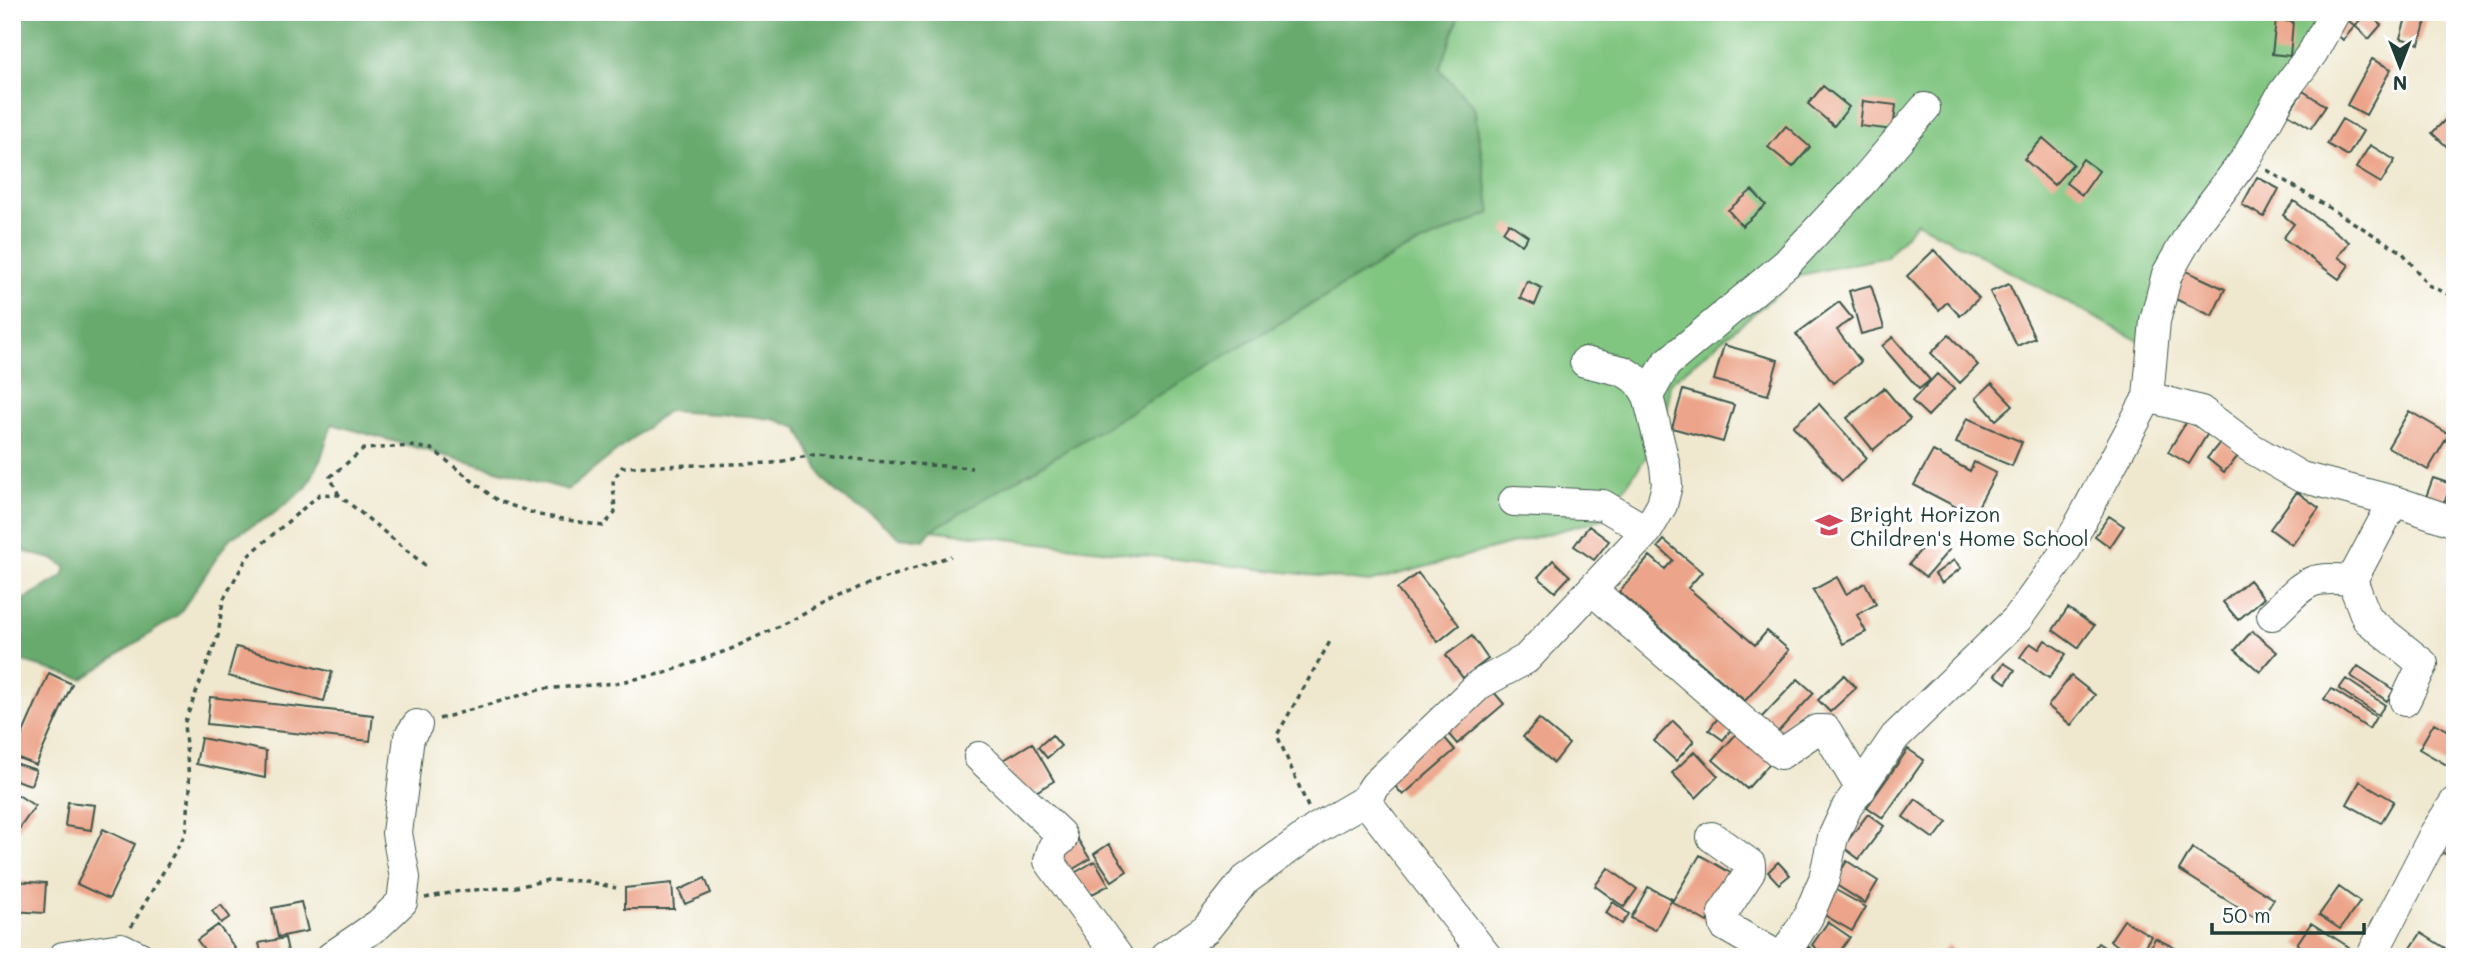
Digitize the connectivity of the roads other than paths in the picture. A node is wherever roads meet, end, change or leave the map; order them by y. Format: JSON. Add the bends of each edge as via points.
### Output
{"nodes":[{"id":1,"x":2334,"y":12,"type":"edge"},
{"id":2,"x":1925,"y":108,"type":"dead end"},
{"id":3,"x":1585,"y":362,"type":"dead end"},
{"id":4,"x":1648,"y":396,"type":"junction"},
{"id":5,"x":2148,"y":397,"type":"junction"},
{"id":6,"x":1514,"y":501,"type":"dead end"},
{"id":7,"x":2393,"y":501,"type":"junction"},
{"id":8,"x":2455,"y":522,"type":"edge"},
{"id":9,"x":1647,"y":531,"type":"junction"},
{"id":10,"x":2352,"y":580,"type":"junction"},
{"id":11,"x":1592,"y":590,"type":"junction"},
{"id":12,"x":2273,"y":615,"type":"dead end"},
{"id":13,"x":2405,"y":701,"type":"dead end"},
{"id":14,"x":417,"y":725,"type":"road end"},
{"id":15,"x":979,"y":757,"type":"dead end"},
{"id":16,"x":1861,"y":789,"type":"junction"},
{"id":17,"x":1365,"y":800,"type":"junction"},
{"id":18,"x":2455,"y":802,"type":"edge"},
{"id":19,"x":1712,"y":838,"type":"dead end"},
{"id":20,"x":131,"y":953,"type":"edge"},
{"id":21,"x":63,"y":957,"type":"edge"},
{"id":22,"x":331,"y":957,"type":"edge"},
{"id":23,"x":1118,"y":957,"type":"edge"},
{"id":24,"x":1165,"y":957,"type":"edge"},
{"id":25,"x":1487,"y":957,"type":"edge"},
{"id":26,"x":1781,"y":957,"type":"edge"},
{"id":27,"x":2371,"y":957,"type":"edge"}],
"edges":[{"from":1,"to":5,"type":"street","via":[[2247,157],[2194,227],[2167,274],[2155,321]]},
{"from":2,"to":4,"type":"street","via":[[1787,263],[1666,364]]},
{"from":3,"to":4,"type":"street","via":[[1623,371],[1639,381]]},
{"from":4,"to":9,"type":"street","via":[[1667,485]]},
{"from":5,"to":7,"type":"street","via":[[2201,411],[2301,477]]},
{"from":5,"to":16,"type":"street","via":[[2063,555],[2017,619],[1895,737]]},
{"from":6,"to":9,"type":"street","via":[[1604,505]]},
{"from":7,"to":8,"type":"street"},
{"from":7,"to":10,"type":"street"},
{"from":9,"to":11,"type":"street"},
{"from":10,"to":12,"type":"street","via":[[2315,578]]},
{"from":10,"to":13,"type":"street","via":[[2367,619],[2423,664]]},
{"from":11,"to":16,"type":"street","via":[[1780,754],[1816,730],[1826,730]]},
{"from":11,"to":17,"type":"street","via":[[1519,665],[1480,684]]},
{"from":14,"to":22,"type":"street","via":[[409,737],[397,833],[405,878],[402,902]]},
{"from":15,"to":23,"type":"street","via":[[1060,834],[1062,839],[1053,847],[1049,861]]},
{"from":16,"to":26,"type":"street","via":[[1833,837],[1824,879],[1808,917]]},
{"from":17,"to":24,"type":"street","via":[[1244,881],[1206,929]]},
{"from":17,"to":25,"type":"street"},
{"from":18,"to":27,"type":"street"},
{"from":19,"to":26,"type":"street","via":[[1750,864],[1750,872],[1723,913],[1725,926]]},
{"from":20,"to":21,"type":"street"}]}
